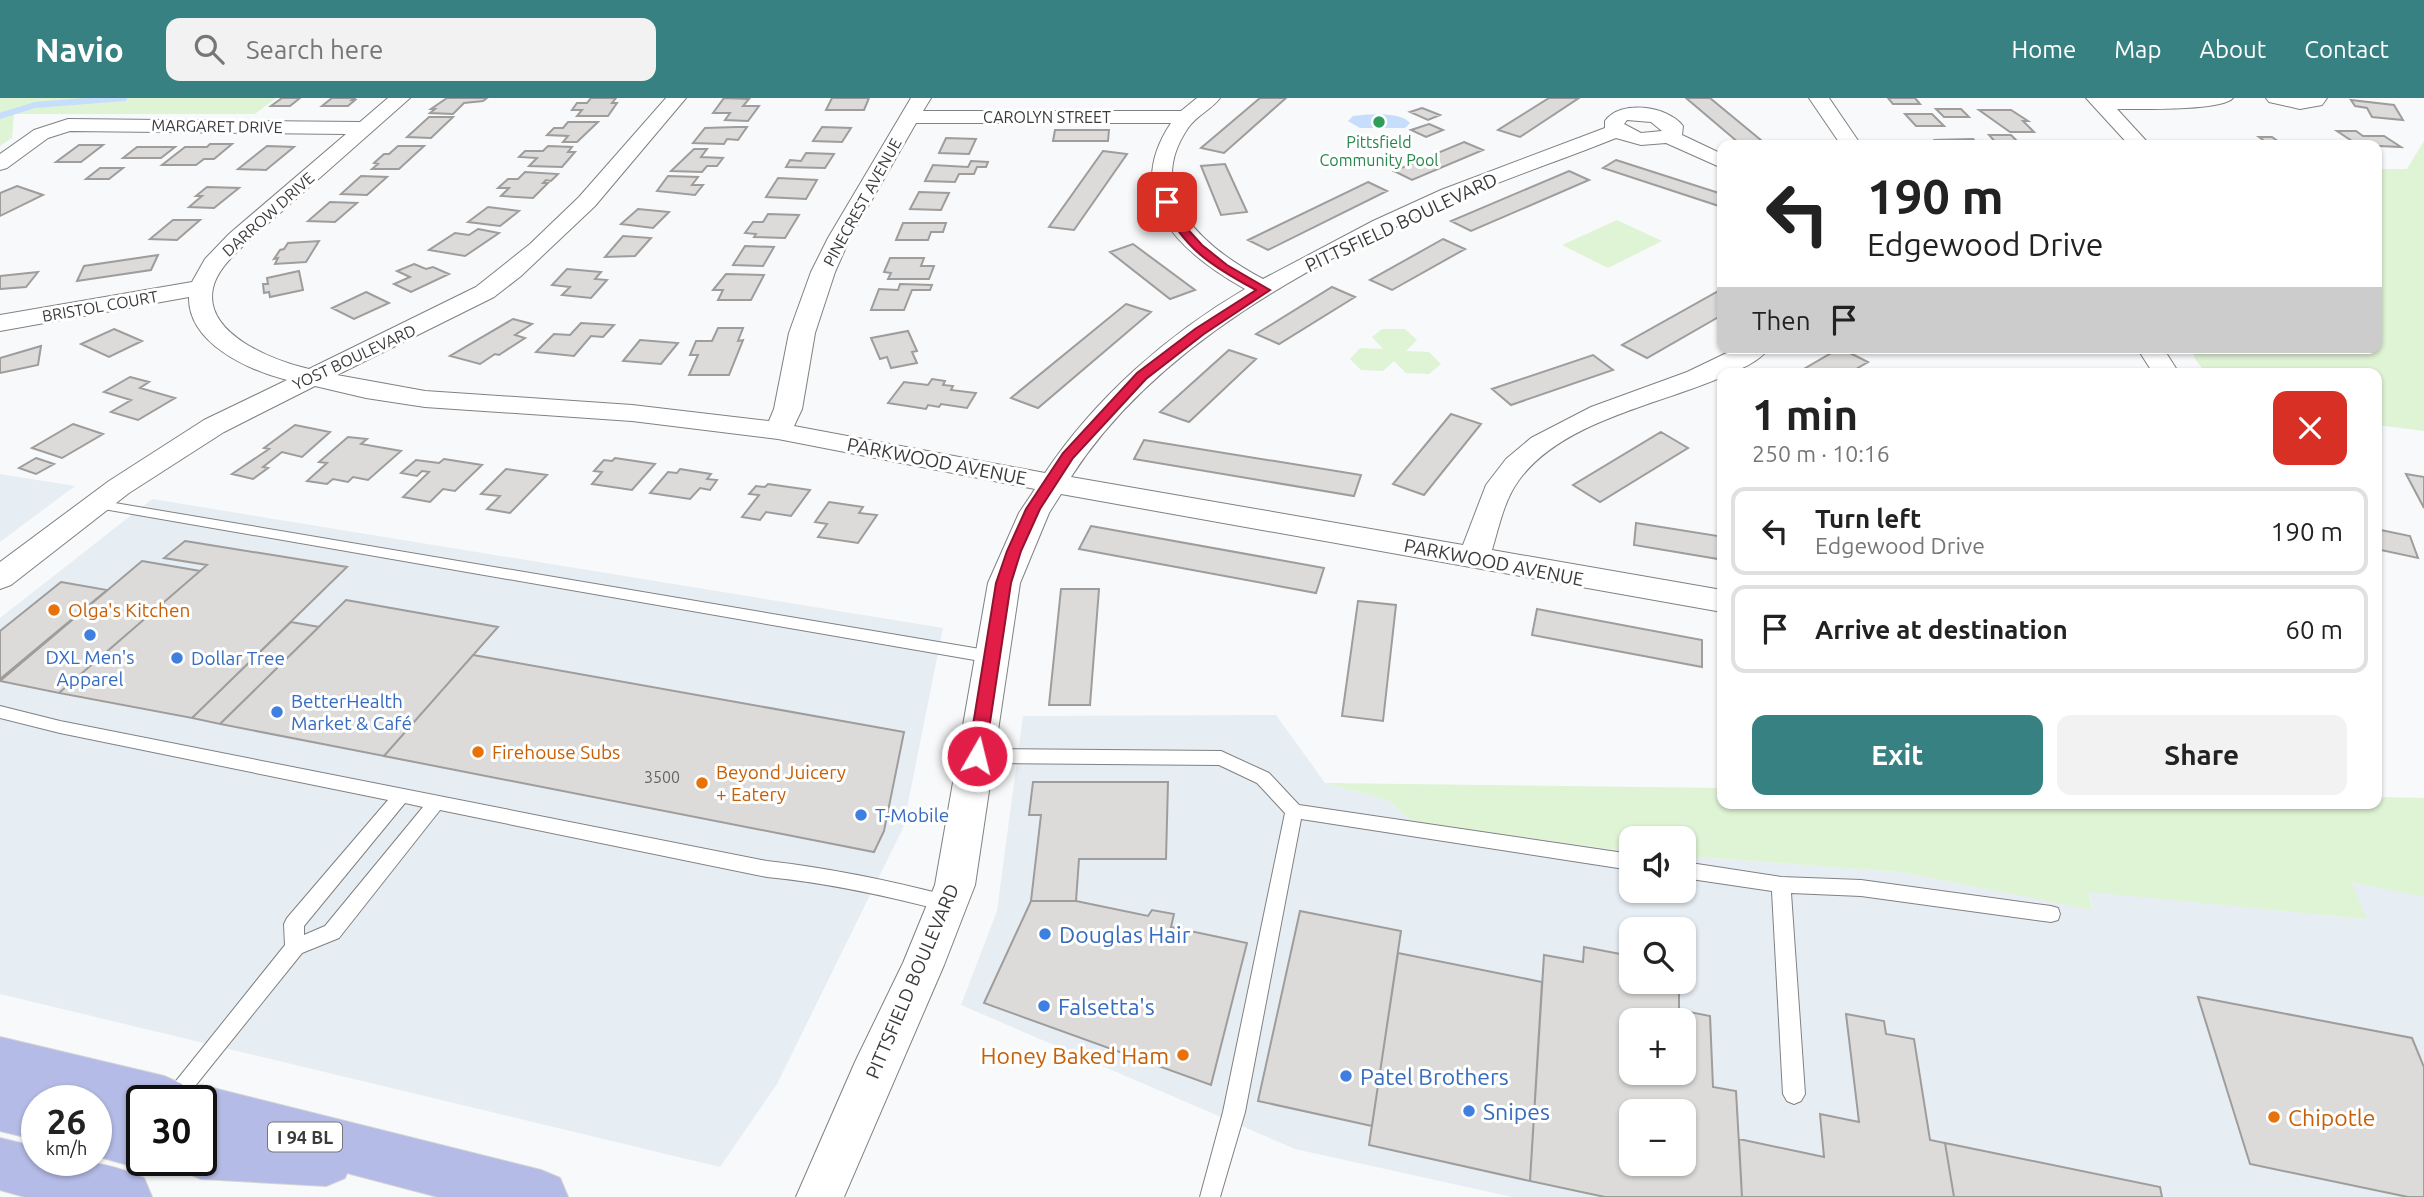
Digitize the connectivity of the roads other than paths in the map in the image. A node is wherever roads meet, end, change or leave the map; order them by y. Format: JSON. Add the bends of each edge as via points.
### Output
{"nodes":[{"id":1,"x":400,"y":98,"type":"edge"},
{"id":2,"x":676,"y":98,"type":"edge"},
{"id":3,"x":1210,"y":98,"type":"edge"},
{"id":4,"x":1819,"y":98,"type":"edge"},
{"id":5,"x":2223,"y":98,"type":"edge"},
{"id":6,"x":2276,"y":98,"type":"edge"},
{"id":7,"x":2317,"y":98,"type":"edge"},
{"id":8,"x":2099,"y":101,"type":"edge"},
{"id":9,"x":1637,"y":106,"type":"edge"},
{"id":10,"x":916,"y":107,"type":"edge"},
{"id":11,"x":1184,"y":117,"type":"junction"},
{"id":12,"x":366,"y":128,"type":"junction"},
{"id":13,"x":1618,"y":130,"type":"junction"},
{"id":14,"x":1668,"y":136,"type":"junction"},
{"id":15,"x":1848,"y":140,"type":"edge"},
{"id":16,"x":2135,"y":140,"type":"edge"},
{"id":17,"x":1717,"y":160,"type":"edge"},
{"id":18,"x":0,"y":164,"type":"edge"},
{"id":19,"x":201,"y":288,"type":"junction"},
{"id":20,"x":1264,"y":290,"type":"junction"},
{"id":21,"x":0,"y":323,"type":"edge"},
{"id":22,"x":1744,"y":354,"type":"edge"},
{"id":23,"x":1717,"y":368,"type":"edge"},
{"id":24,"x":1717,"y":368,"type":"edge"},
{"id":25,"x":313,"y":378,"type":"junction"},
{"id":26,"x":778,"y":431,"type":"junction"},
{"id":27,"x":1051,"y":482,"type":"junction"},
{"id":28,"x":97,"y":504,"type":"junction"},
{"id":29,"x":1474,"y":557,"type":"junction"},
{"id":30,"x":0,"y":578,"type":"edge"},
{"id":31,"x":1717,"y":600,"type":"edge"},
{"id":32,"x":992,"y":657,"type":"junction"},
{"id":33,"x":0,"y":712,"type":"edge"},
{"id":34,"x":977,"y":756,"type":"junction"},
{"id":35,"x":401,"y":796,"type":"junction"},
{"id":36,"x":436,"y":803,"type":"junction"},
{"id":37,"x":1294,"y":811,"type":"junction"},
{"id":38,"x":1619,"y":860,"type":"edge"},
{"id":39,"x":1696,"y":872,"type":"edge"},
{"id":40,"x":1782,"y":886,"type":"junction"},
{"id":41,"x":949,"y":904,"type":"junction"},
{"id":42,"x":2051,"y":914,"type":"dead end"},
{"id":43,"x":295,"y":947,"type":"junction"},
{"id":44,"x":0,"y":1059,"type":"edge"},
{"id":45,"x":183,"y":1085,"type":"edge"},
{"id":46,"x":126,"y":1091,"type":"edge"},
{"id":47,"x":1794,"y":1094,"type":"dead end"},
{"id":48,"x":0,"y":1106,"type":"edge"},
{"id":49,"x":21,"y":1111,"type":"edge"},
{"id":50,"x":217,"y":1114,"type":"edge"},
{"id":51,"x":217,"y":1154,"type":"edge"},
{"id":52,"x":0,"y":1164,"type":"edge"},
{"id":53,"x":408,"y":1164,"type":"junction"},
{"id":54,"x":71,"y":1190,"type":"edge"},
{"id":55,"x":1210,"y":1195,"type":"dead end"},
{"id":56,"x":125,"y":1197,"type":"edge"},
{"id":57,"x":541,"y":1197,"type":"edge"},
{"id":58,"x":820,"y":1197,"type":"edge"}],
"edges":[{"from":1,"to":12,"type":"street","name":"DARROW DRIVE"},
{"from":2,"to":25,"type":"street","name":"YOST BOULEVARD","via":[[607,183],[515,270],[449,312]]},
{"from":3,"to":11,"type":"street"},
{"from":4,"to":15,"type":"street"},
{"from":5,"to":8,"type":"street","via":[[2163,104]]},
{"from":6,"to":7,"type":"street","via":[[2300,103]]},
{"from":8,"to":16,"type":"street"},
{"from":9,"to":13,"type":"street","name":"PITTSFIELD BOULEVARD","via":[[1617,118],[1613,125]]},
{"from":9,"to":14,"type":"street","name":"PITTSFIELD BOULEVARD","via":[[1669,122],[1674,130]]},
{"from":10,"to":11,"type":"street","name":"CAROLYN STREET"},
{"from":10,"to":26,"type":"street","name":"PINECREST AVENUE","via":[[823,272],[802,333],[788,409]]},
{"from":11,"to":20,"type":"street","via":[[1163,160],[1161,180],[1178,226],[1223,267]]},
{"from":12,"to":18,"type":"street","name":"MARGARET DRIVE","via":[[68,125],[41,134]]},
{"from":12,"to":19,"type":"street","name":"DARROW DRIVE","via":[[237,239],[213,264]]},
{"from":13,"to":14,"type":"street","via":[[1645,139]]},
{"from":13,"to":20,"type":"street","name":"PITTSFIELD BOULEVARD","via":[[1448,195]]},
{"from":14,"to":17,"type":"street"},
{"from":19,"to":21,"type":"street","name":"BRISTOL COURT"},
{"from":19,"to":25,"type":"street","via":[[207,327],[238,350],[284,371]]},
{"from":20,"to":27,"type":"street","name":"PITTSFIELD BOULEVARD","via":[[1141,376],[1067,456]]},
{"from":22,"to":24,"type":"street"},
{"from":23,"to":29,"type":"street","via":[[1584,420],[1543,444],[1516,465],[1496,494]]},
{"from":25,"to":26,"type":"street","name":"PARKWOOD AVENUE","via":[[425,399],[632,413]]},
{"from":25,"to":28,"type":"street","name":"YOST BOULEVARD","via":[[214,426]]},
{"from":26,"to":27,"type":"street","name":"PARKWOOD AVENUE"},
{"from":27,"to":29,"type":"street","name":"PARKWOOD AVENUE"},
{"from":27,"to":32,"type":"street","name":"PITTSFIELD BOULEVARD","via":[[1014,551]]},
{"from":28,"to":30,"type":"street","name":"YOST BOULEVARD"},
{"from":28,"to":32,"type":"lane"},
{"from":29,"to":31,"type":"street","name":"PARKWOOD AVENUE"},
{"from":32,"to":34,"type":"street","name":"PITTSFIELD BOULEVARD"},
{"from":33,"to":35,"type":"lane"},
{"from":34,"to":37,"type":"lane","via":[[1221,758],[1263,778]]},
{"from":34,"to":41,"type":"street","name":"PITTSFIELD BOULEVARD"},
{"from":35,"to":36,"type":"lane"},
{"from":35,"to":43,"type":"lane","via":[[293,924]]},
{"from":36,"to":41,"type":"lane","via":[[767,869],[880,886]]},
{"from":36,"to":43,"type":"lane","via":[[332,932]]},
{"from":37,"to":38,"type":"lane"},
{"from":37,"to":55,"type":"lane","via":[[1234,1112]]},
{"from":39,"to":40,"type":"lane"},
{"from":40,"to":42,"type":"lane","via":[[1861,888]]},
{"from":40,"to":47,"type":"lane"},
{"from":41,"to":58,"type":"street","name":"PITTSFIELD BOULEVARD"},
{"from":43,"to":45,"type":"lane"},
{"from":44,"to":46,"type":"main road"},
{"from":48,"to":49,"type":"main road"},
{"from":50,"to":53,"type":"main road","number":"I 94 BL"},
{"from":51,"to":53,"type":"main road"},
{"from":52,"to":54,"type":"main road"},
{"from":53,"to":57,"type":"main road","number":"I 94 BL"},
{"from":54,"to":56,"type":"main road"}]}
